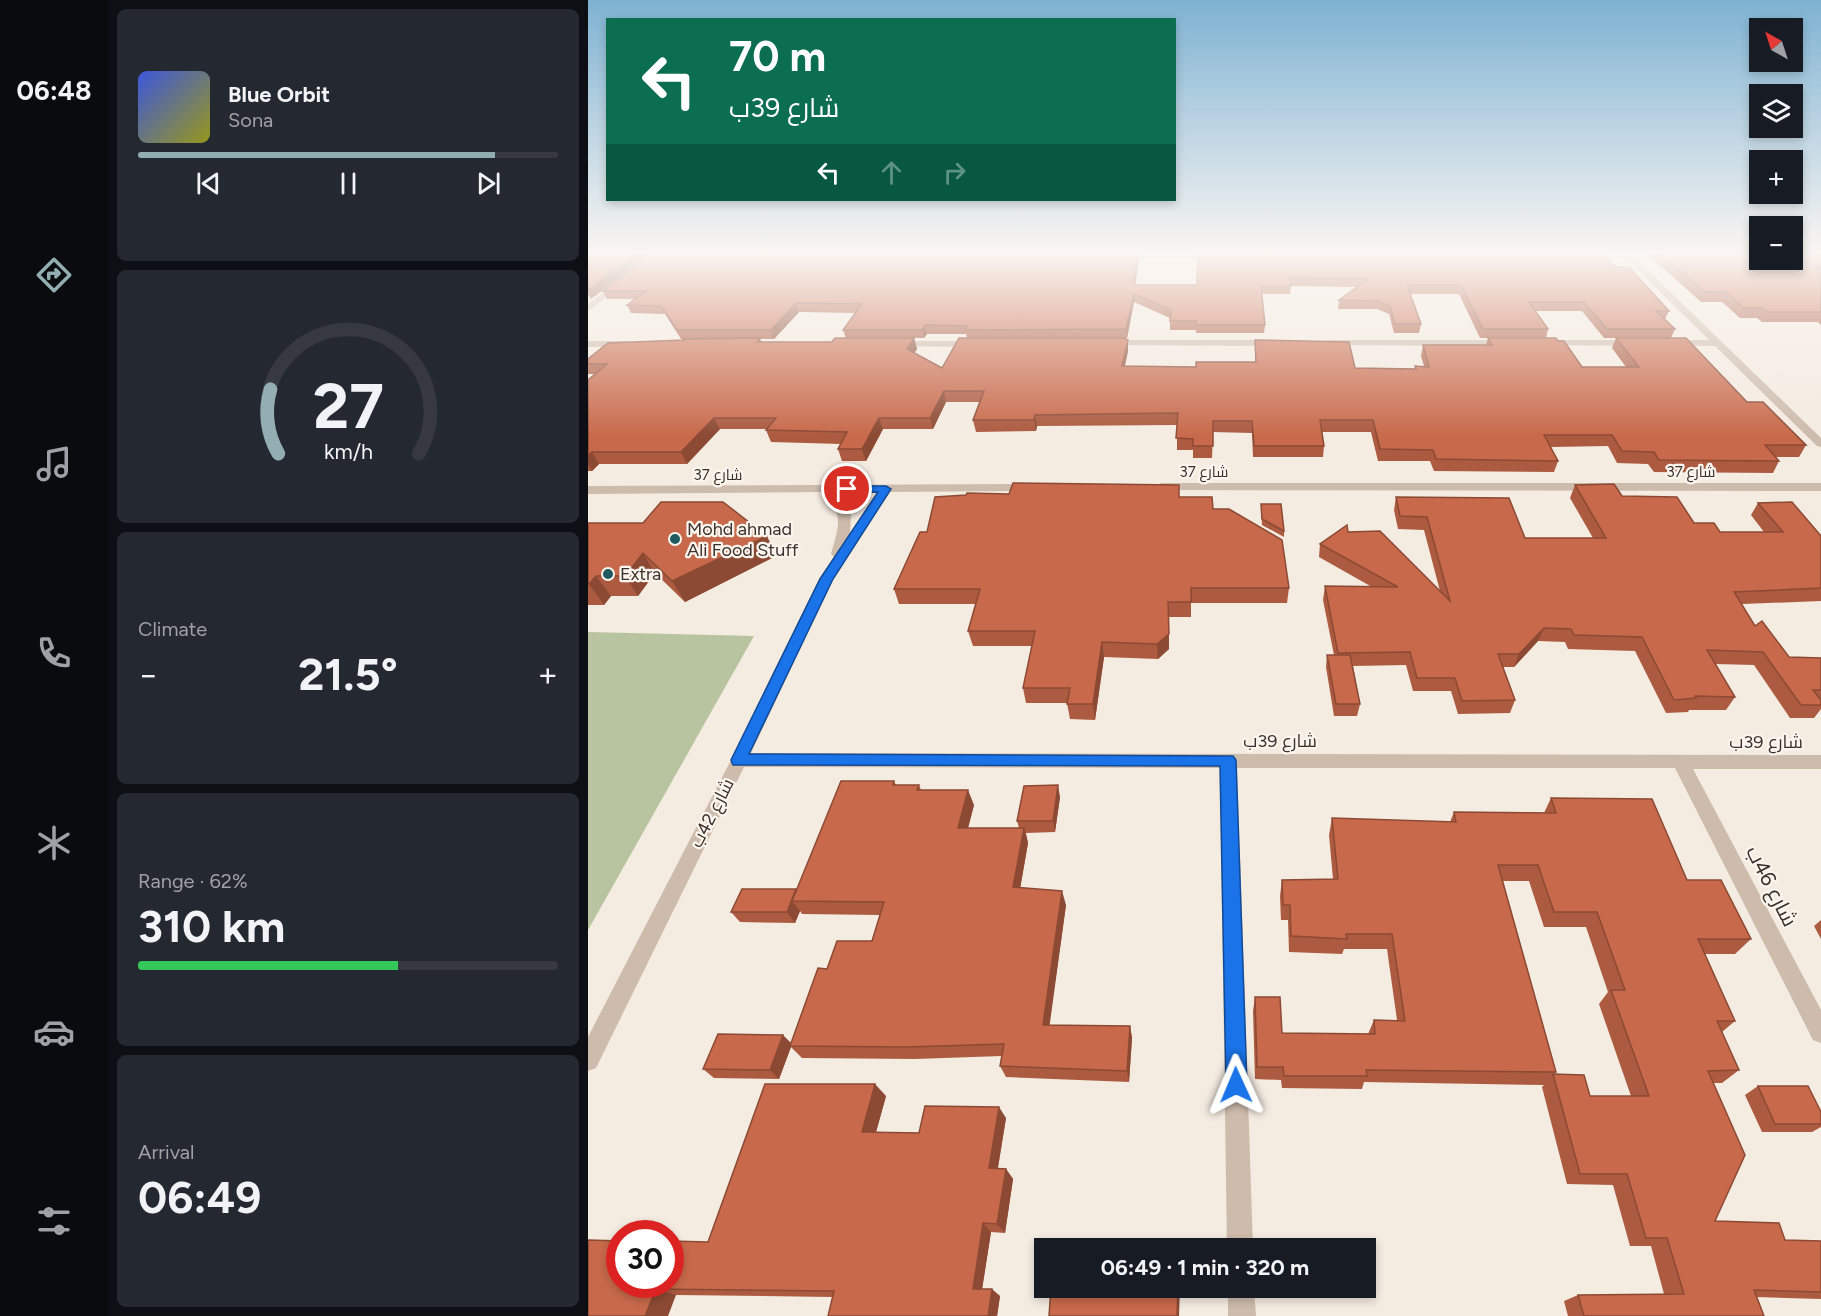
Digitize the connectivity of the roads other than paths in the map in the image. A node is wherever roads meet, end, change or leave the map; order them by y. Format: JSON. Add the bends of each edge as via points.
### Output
{"nodes":[{"id":1,"x":1686,"y":312,"type":"edge"},
{"id":2,"x":1282,"y":343,"type":"edge"},
{"id":3,"x":1317,"y":343,"type":"edge"},
{"id":4,"x":1518,"y":343,"type":"edge"},
{"id":5,"x":1541,"y":343,"type":"edge"},
{"id":6,"x":1647,"y":343,"type":"edge"},
{"id":7,"x":1659,"y":343,"type":"edge"},
{"id":8,"x":1718,"y":343,"type":"junction"},
{"id":9,"x":588,"y":344,"type":"edge"},
{"id":10,"x":636,"y":344,"type":"edge"},
{"id":11,"x":882,"y":344,"type":"edge"},
{"id":12,"x":984,"y":344,"type":"edge"},
{"id":13,"x":1103,"y":344,"type":"edge"},
{"id":14,"x":1821,"y":444,"type":"edge"},
{"id":15,"x":1821,"y":487,"type":"edge"},
{"id":16,"x":1041,"y":488,"type":"edge"},
{"id":17,"x":1148,"y":488,"type":"edge"},
{"id":18,"x":886,"y":489,"type":"junction"},
{"id":19,"x":588,"y":490,"type":"edge"},
{"id":20,"x":828,"y":490,"type":"junction"},
{"id":21,"x":834,"y":565,"type":"junction"},
{"id":22,"x":739,"y":760,"type":"junction"},
{"id":23,"x":1228,"y":760,"type":"junction"},
{"id":24,"x":1680,"y":762,"type":"junction"},
{"id":25,"x":1821,"y":762,"type":"edge"},
{"id":26,"x":1821,"y":1032,"type":"edge"},
{"id":27,"x":588,"y":1060,"type":"edge"},
{"id":28,"x":1240,"y":1238,"type":"edge"},
{"id":29,"x":1242,"y":1298,"type":"edge"},
{"id":30,"x":1242,"y":1316,"type":"edge"}],
"edges":[{"from":1,"to":8,"type":"street"},
{"from":2,"to":13,"type":"street"},
{"from":3,"to":4,"type":"street"},
{"from":5,"to":6,"type":"street"},
{"from":7,"to":8,"type":"street"},
{"from":8,"to":14,"type":"street"},
{"from":9,"to":10,"type":"street"},
{"from":11,"to":12,"type":"street"},
{"from":15,"to":17,"type":"street","name":"شارع 37"},
{"from":16,"to":18,"type":"street","name":"شارع 37"},
{"from":18,"to":20,"type":"street","name":"شارع 37"},
{"from":18,"to":21,"type":"street","name":"شارع 42ب"},
{"from":19,"to":20,"type":"street","name":"شارع 37"},
{"from":20,"to":21,"type":"street","name":"شارع 42ب","via":[[846,511]]},
{"from":21,"to":22,"type":"street","name":"شارع 42ب"},
{"from":22,"to":23,"type":"street","name":"شارع 39ب"},
{"from":22,"to":27,"type":"street","name":"شارع 42ب"},
{"from":23,"to":24,"type":"street","name":"شارع 39ب"},
{"from":23,"to":28,"type":"street"},
{"from":24,"to":25,"type":"street","name":"شارع 39ب"},
{"from":24,"to":26,"type":"street","name":"شارع 46ب"},
{"from":29,"to":30,"type":"street"}]}
